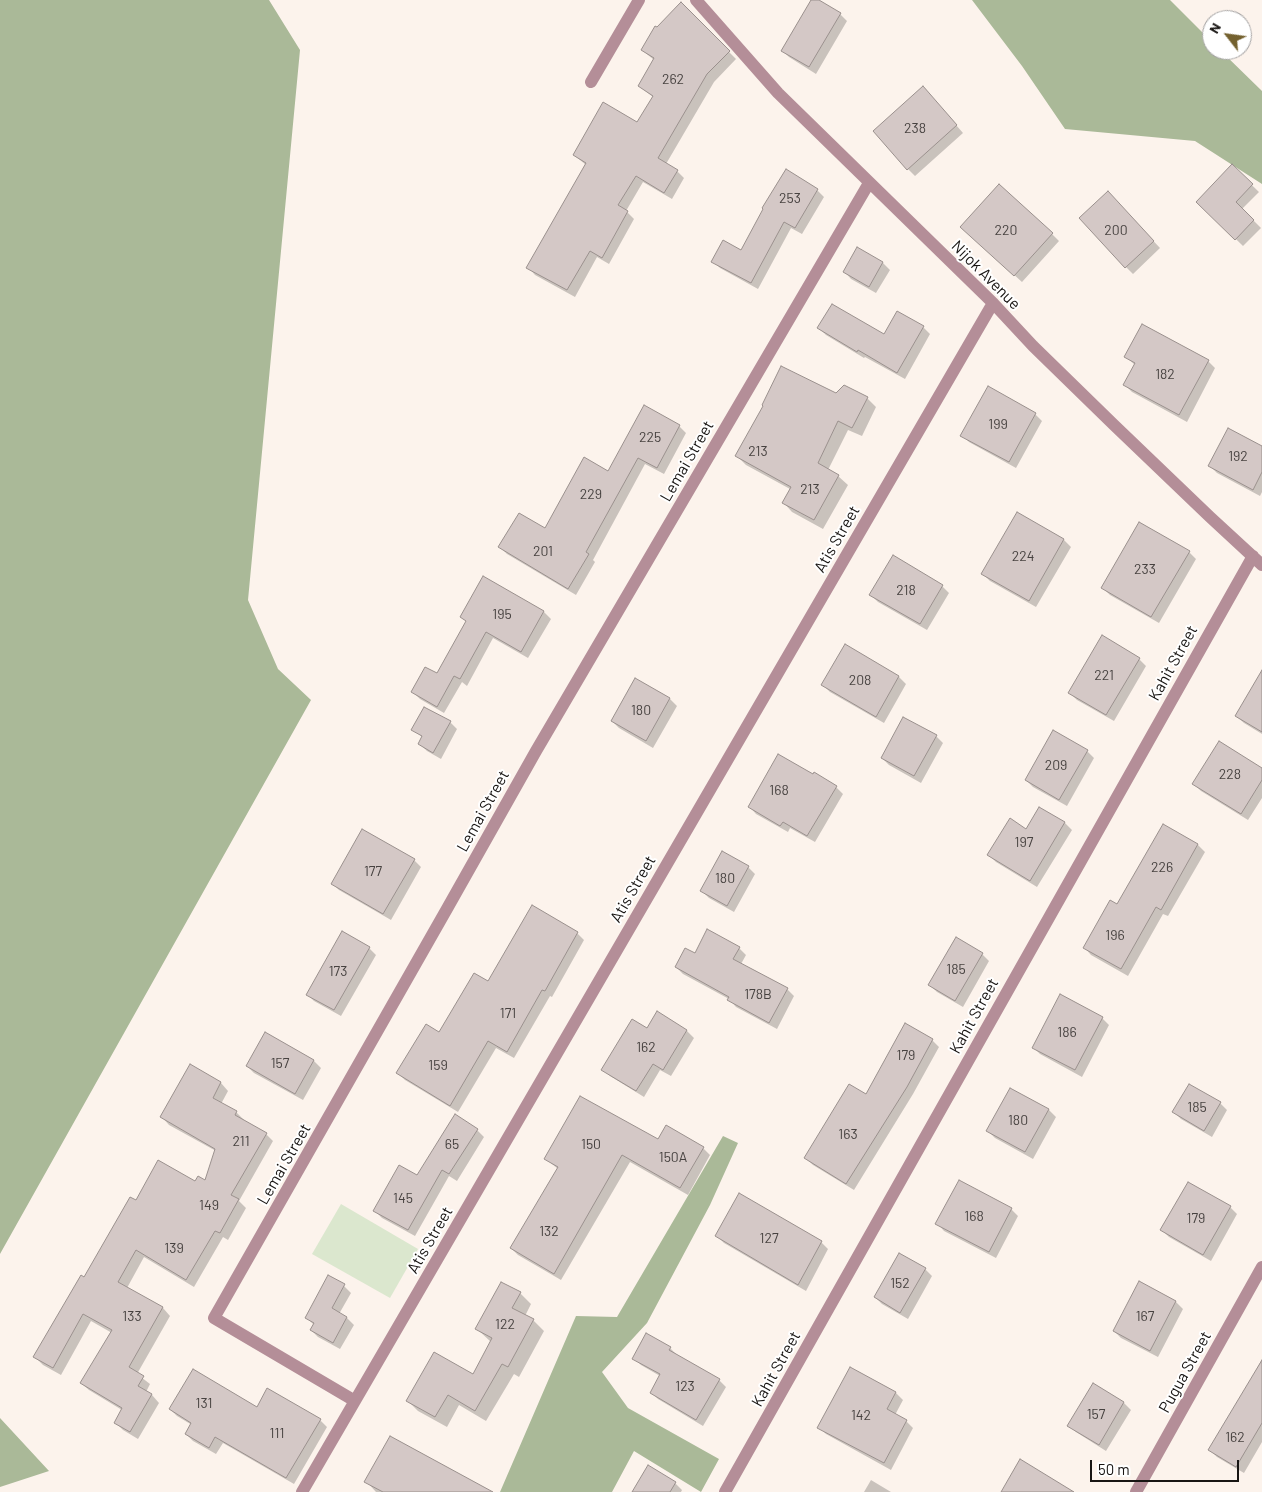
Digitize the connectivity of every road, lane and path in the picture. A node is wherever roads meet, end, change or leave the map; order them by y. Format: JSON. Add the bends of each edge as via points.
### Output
{"nodes":[{"id":1,"x":639,"y":0,"type":"edge"},
{"id":2,"x":696,"y":0,"type":"edge"},
{"id":3,"x":591,"y":82,"type":"dead end"},
{"id":4,"x":869,"y":183,"type":"junction"},
{"id":5,"x":993,"y":303,"type":"junction"},
{"id":6,"x":1257,"y":560,"type":"edge"},
{"id":7,"x":1262,"y":1267,"type":"edge"},
{"id":8,"x":355,"y":1401,"type":"junction"},
{"id":9,"x":302,"y":1492,"type":"edge"},
{"id":10,"x":725,"y":1492,"type":"edge"},
{"id":11,"x":1136,"y":1492,"type":"edge"}],
"edges":[{"from":1,"to":3,"type":"street"},
{"from":2,"to":4,"type":"street","name":"Nijok Avenue","via":[[778,93]]},
{"from":4,"to":5,"type":"street","name":"Nijok Avenue"},
{"from":4,"to":8,"type":"street","name":"Lemai Street","via":[[536,750],[214,1318]]},
{"from":5,"to":6,"type":"street","name":"Nijok Avenue","via":[[1100,412]]},
{"from":5,"to":8,"type":"street","name":"Atis Street"},
{"from":6,"to":10,"type":"street","name":"Kahit Street"},
{"from":7,"to":11,"type":"street","name":"Pugua Street"},
{"from":8,"to":9,"type":"street","name":"Atis Street"}]}
